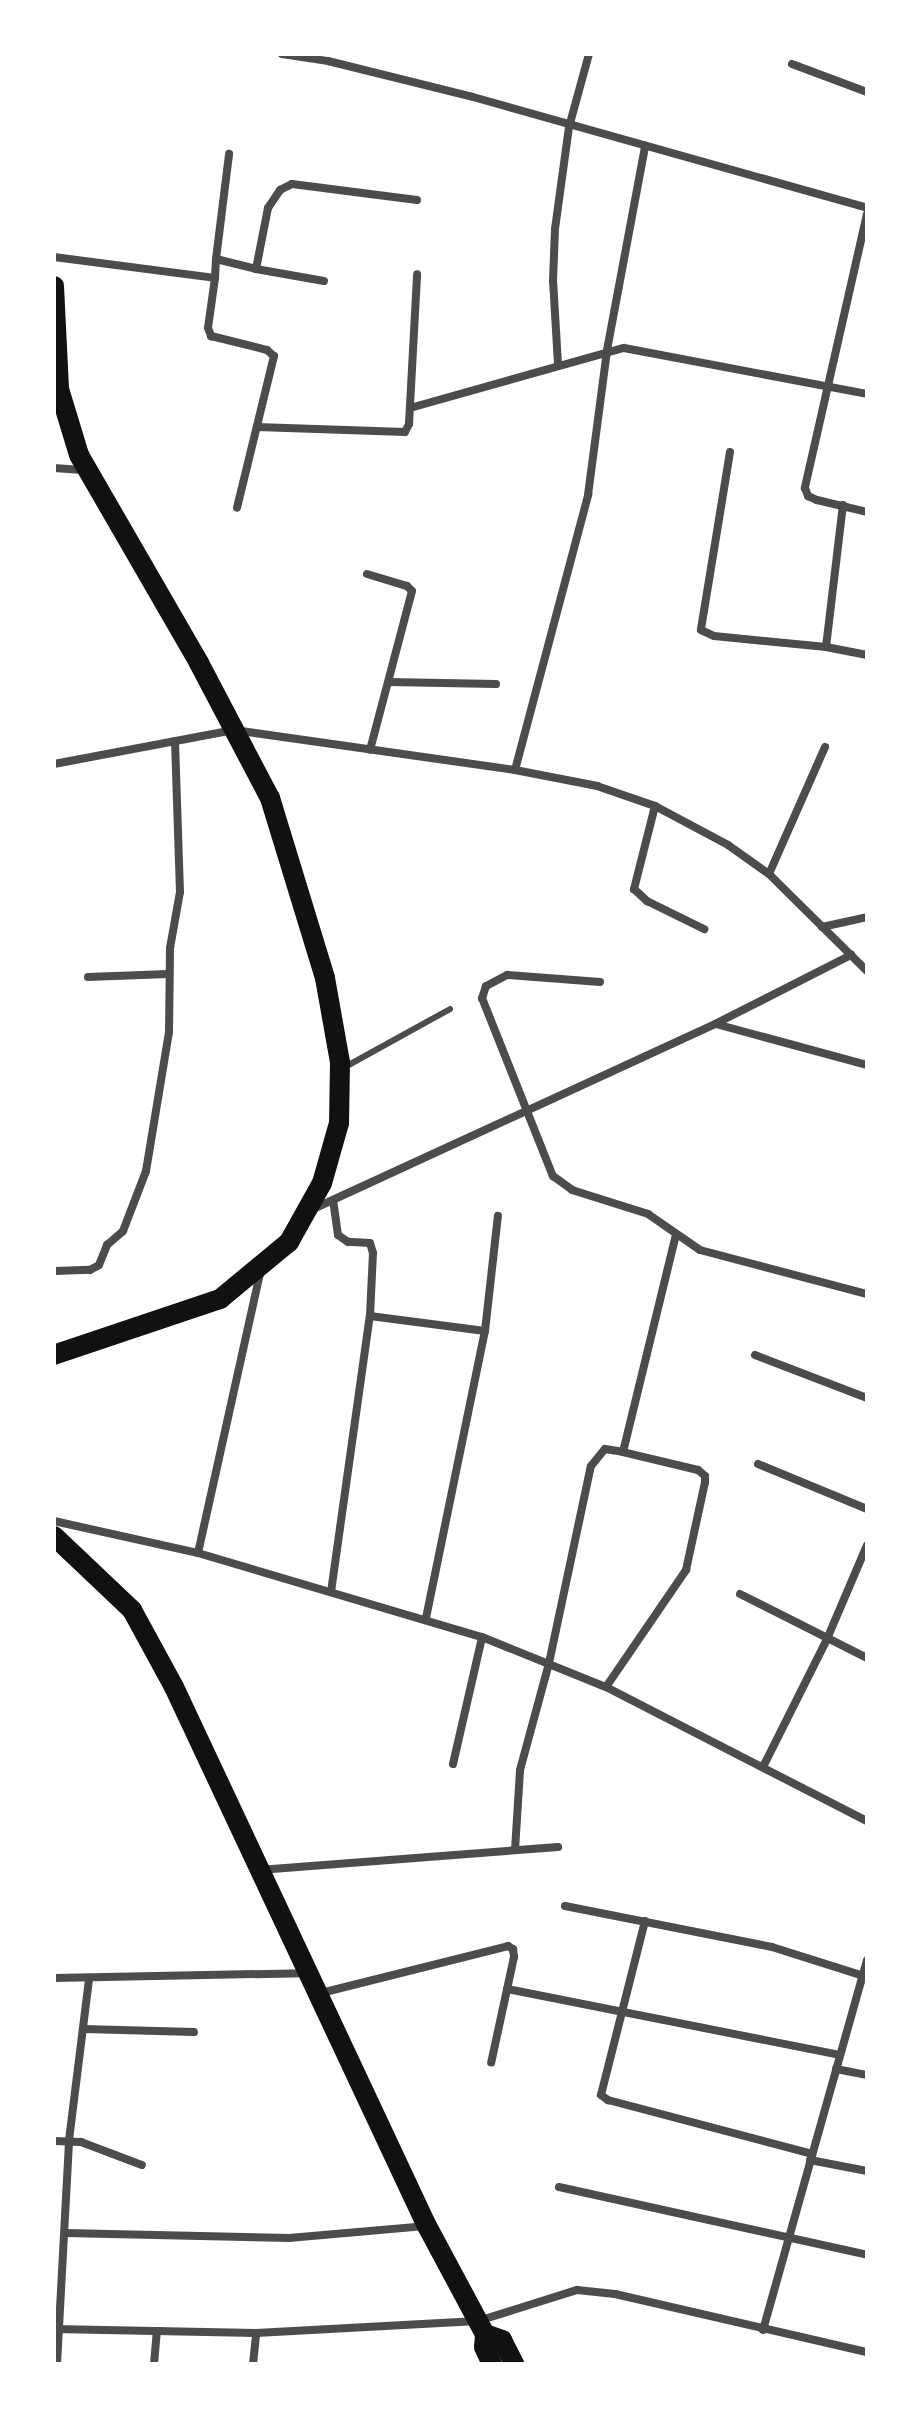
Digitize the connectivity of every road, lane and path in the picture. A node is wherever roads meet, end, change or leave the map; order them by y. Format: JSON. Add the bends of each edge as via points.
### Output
{"nodes":[{"id":1,"x":282,"y":54,"type":"edge"},
{"id":2,"x":589,"y":54,"type":"edge"},
{"id":3,"x":792,"y":64,"type":"dead end"},
{"id":4,"x":867,"y":92,"type":"edge"},
{"id":5,"x":569,"y":127,"type":"junction"},
{"id":6,"x":645,"y":146,"type":"junction"},
{"id":7,"x":229,"y":154,"type":"dead end"},
{"id":8,"x":417,"y":200,"type":"dead end"},
{"id":9,"x":867,"y":208,"type":"edge"},
{"id":10,"x":867,"y":214,"type":"edge"},
{"id":11,"x":54,"y":257,"type":"edge"},
{"id":12,"x":216,"y":259,"type":"junction"},
{"id":13,"x":256,"y":269,"type":"junction"},
{"id":14,"x":417,"y":274,"type":"dead end"},
{"id":15,"x":215,"y":278,"type":"junction"},
{"id":16,"x":324,"y":281,"type":"dead end"},
{"id":17,"x":54,"y":286,"type":"edge"},
{"id":18,"x":607,"y":350,"type":"junction"},
{"id":19,"x":558,"y":364,"type":"junction"},
{"id":20,"x":827,"y":384,"type":"junction"},
{"id":21,"x":867,"y":394,"type":"edge"},
{"id":22,"x":410,"y":408,"type":"junction"},
{"id":23,"x":257,"y":427,"type":"junction"},
{"id":24,"x":730,"y":452,"type":"dead end"},
{"id":25,"x":54,"y":468,"type":"edge"},
{"id":26,"x":87,"y":470,"type":"junction"},
{"id":27,"x":843,"y":505,"type":"junction"},
{"id":28,"x":237,"y":508,"type":"dead end"},
{"id":29,"x":867,"y":512,"type":"edge"},
{"id":30,"x":367,"y":574,"type":"dead end"},
{"id":31,"x":826,"y":647,"type":"junction"},
{"id":32,"x":867,"y":655,"type":"edge"},
{"id":33,"x":389,"y":682,"type":"junction"},
{"id":34,"x":496,"y":684,"type":"dead end"},
{"id":35,"x":234,"y":730,"type":"junction"},
{"id":36,"x":175,"y":741,"type":"junction"},
{"id":37,"x":825,"y":747,"type":"dead end"},
{"id":38,"x":370,"y":750,"type":"junction"},
{"id":39,"x":54,"y":764,"type":"edge"},
{"id":40,"x":515,"y":770,"type":"junction"},
{"id":41,"x":655,"y":806,"type":"junction"},
{"id":42,"x":769,"y":874,"type":"junction"},
{"id":43,"x":867,"y":917,"type":"edge"},
{"id":44,"x":822,"y":927,"type":"junction"},
{"id":45,"x":704,"y":929,"type":"dead end"},
{"id":46,"x":851,"y":955,"type":"junction"},
{"id":47,"x":867,"y":971,"type":"edge"},
{"id":48,"x":168,"y":974,"type":"junction"},
{"id":49,"x":88,"y":977,"type":"dead end"},
{"id":50,"x":600,"y":982,"type":"dead end"},
{"id":51,"x":450,"y":1009,"type":"dead end"},
{"id":52,"x":715,"y":1024,"type":"junction"},
{"id":53,"x":867,"y":1065,"type":"edge"},
{"id":54,"x":340,"y":1070,"type":"junction"},
{"id":55,"x":527,"y":1109,"type":"junction"},
{"id":56,"x":333,"y":1200,"type":"junction"},
{"id":57,"x":306,"y":1212,"type":"junction"},
{"id":58,"x":498,"y":1216,"type":"dead end"},
{"id":59,"x":676,"y":1234,"type":"junction"},
{"id":60,"x":261,"y":1266,"type":"junction"},
{"id":61,"x":54,"y":1271,"type":"edge"},
{"id":62,"x":867,"y":1294,"type":"edge"},
{"id":63,"x":370,"y":1316,"type":"junction"},
{"id":64,"x":485,"y":1331,"type":"junction"},
{"id":65,"x":54,"y":1355,"type":"edge"},
{"id":66,"x":755,"y":1355,"type":"dead end"},
{"id":67,"x":867,"y":1398,"type":"edge"},
{"id":68,"x":623,"y":1452,"type":"junction"},
{"id":69,"x":758,"y":1464,"type":"dead end"},
{"id":70,"x":867,"y":1509,"type":"edge"},
{"id":71,"x":54,"y":1521,"type":"edge"},
{"id":72,"x":54,"y":1536,"type":"edge"},
{"id":73,"x":867,"y":1545,"type":"edge"},
{"id":74,"x":198,"y":1553,"type":"junction"},
{"id":75,"x":331,"y":1592,"type":"junction"},
{"id":76,"x":740,"y":1594,"type":"dead end"},
{"id":77,"x":426,"y":1618,"type":"junction"},
{"id":78,"x":482,"y":1637,"type":"junction"},
{"id":79,"x":827,"y":1639,"type":"junction"},
{"id":80,"x":867,"y":1658,"type":"edge"},
{"id":81,"x":549,"y":1663,"type":"junction"},
{"id":82,"x":606,"y":1687,"type":"junction"},
{"id":83,"x":453,"y":1764,"type":"dead end"},
{"id":84,"x":763,"y":1767,"type":"junction"},
{"id":85,"x":867,"y":1821,"type":"edge"},
{"id":86,"x":558,"y":1847,"type":"dead end"},
{"id":87,"x":515,"y":1850,"type":"junction"},
{"id":88,"x":259,"y":1870,"type":"junction"},
{"id":89,"x":565,"y":1906,"type":"dead end"},
{"id":90,"x":645,"y":1921,"type":"junction"},
{"id":91,"x":867,"y":1960,"type":"edge"},
{"id":92,"x":307,"y":1973,"type":"junction"},
{"id":93,"x":865,"y":1976,"type":"edge"},
{"id":94,"x":54,"y":1978,"type":"edge"},
{"id":95,"x":89,"y":1979,"type":"junction"},
{"id":96,"x":507,"y":1989,"type":"junction"},
{"id":97,"x":317,"y":1994,"type":"junction"},
{"id":98,"x":622,"y":2012,"type":"junction"},
{"id":99,"x":84,"y":2029,"type":"junction"},
{"id":100,"x":194,"y":2032,"type":"dead end"},
{"id":101,"x":840,"y":2055,"type":"junction"},
{"id":102,"x":491,"y":2063,"type":"dead end"},
{"id":103,"x":836,"y":2069,"type":"junction"},
{"id":104,"x":867,"y":2075,"type":"edge"},
{"id":105,"x":69,"y":2140,"type":"junction"},
{"id":106,"x":54,"y":2141,"type":"edge"},
{"id":107,"x":811,"y":2157,"type":"junction"},
{"id":108,"x":142,"y":2165,"type":"dead end"},
{"id":109,"x":867,"y":2171,"type":"edge"},
{"id":110,"x":559,"y":2187,"type":"dead end"},
{"id":111,"x":54,"y":2215,"type":"edge"},
{"id":112,"x":65,"y":2215,"type":"junction"},
{"id":113,"x":427,"y":2226,"type":"junction"},
{"id":114,"x":65,"y":2233,"type":"junction"},
{"id":115,"x":788,"y":2237,"type":"junction"},
{"id":116,"x":867,"y":2255,"type":"edge"},
{"id":117,"x":481,"y":2328,"type":"junction"},
{"id":118,"x":57,"y":2330,"type":"edge"},
{"id":119,"x":763,"y":2330,"type":"junction"},
{"id":120,"x":157,"y":2331,"type":"junction"},
{"id":121,"x":256,"y":2333,"type":"junction"},
{"id":122,"x":867,"y":2352,"type":"edge"},
{"id":123,"x":57,"y":2364,"type":"edge"},
{"id":124,"x":154,"y":2364,"type":"edge"},
{"id":125,"x":253,"y":2364,"type":"edge"},
{"id":126,"x":492,"y":2364,"type":"edge"},
{"id":127,"x":514,"y":2364,"type":"edge"}],
"edges":[{"from":1,"to":5,"type":"street","via":[[473,97]]},
{"from":2,"to":5,"type":"street"},
{"from":3,"to":4,"type":"street"},
{"from":5,"to":6,"type":"street"},
{"from":5,"to":19,"type":"street","via":[[555,229]]},
{"from":6,"to":9,"type":"street"},
{"from":6,"to":18,"type":"street"},
{"from":7,"to":12,"type":"street"},
{"from":8,"to":13,"type":"street","via":[[292,184],[280,190],[268,208]]},
{"from":10,"to":20,"type":"street"},
{"from":11,"to":15,"type":"street"},
{"from":12,"to":13,"type":"street"},
{"from":12,"to":15,"type":"street"},
{"from":13,"to":16,"type":"street"},
{"from":14,"to":22,"type":"street"},
{"from":15,"to":23,"type":"street","via":[[211,336],[274,356]]},
{"from":17,"to":26,"type":"highway","via":[[59,389]]},
{"from":18,"to":19,"type":"street"},
{"from":18,"to":20,"type":"street","via":[[642,350]]},
{"from":18,"to":40,"type":"street","via":[[588,495]]},
{"from":19,"to":22,"type":"street"},
{"from":20,"to":21,"type":"street"},
{"from":20,"to":27,"type":"street","via":[[805,488],[808,496]]},
{"from":22,"to":23,"type":"street","via":[[408,428],[401,433]]},
{"from":23,"to":28,"type":"street"},
{"from":24,"to":31,"type":"street","via":[[701,630],[714,636]]},
{"from":25,"to":26,"type":"street"},
{"from":26,"to":35,"type":"highway"},
{"from":27,"to":29,"type":"street"},
{"from":27,"to":31,"type":"street"},
{"from":30,"to":33,"type":"street","via":[[412,591]]},
{"from":31,"to":32,"type":"street"},
{"from":33,"to":34,"type":"street"},
{"from":33,"to":38,"type":"street"},
{"from":35,"to":36,"type":"street"},
{"from":35,"to":38,"type":"street"},
{"from":35,"to":54,"type":"highway","via":[[270,798],[325,978]]},
{"from":36,"to":39,"type":"street"},
{"from":36,"to":48,"type":"street","via":[[180,892]]},
{"from":37,"to":42,"type":"street"},
{"from":38,"to":40,"type":"street"},
{"from":40,"to":41,"type":"street","via":[[597,786]]},
{"from":41,"to":42,"type":"street"},
{"from":41,"to":45,"type":"street","via":[[634,889]]},
{"from":42,"to":44,"type":"street"},
{"from":43,"to":44,"type":"street"},
{"from":44,"to":46,"type":"street"},
{"from":46,"to":47,"type":"street"},
{"from":46,"to":52,"type":"street"},
{"from":48,"to":49,"type":"street"},
{"from":48,"to":61,"type":"street","via":[[169,1032],[142,1185],[123,1231],[107,1245],[99,1265]]},
{"from":50,"to":55,"type":"street","via":[[507,975],[486,986],[483,1007]]},
{"from":51,"to":54,"type":"lane"},
{"from":52,"to":53,"type":"street"},
{"from":52,"to":55,"type":"street"},
{"from":54,"to":57,"type":"highway","via":[[339,1123],[322,1183]]},
{"from":55,"to":56,"type":"street"},
{"from":55,"to":59,"type":"street","via":[[547,1164],[561,1184],[648,1214]]},
{"from":56,"to":57,"type":"street"},
{"from":56,"to":63,"type":"street","via":[[338,1235],[373,1248]]},
{"from":57,"to":60,"type":"highway","via":[[289,1242]]},
{"from":58,"to":64,"type":"street"},
{"from":59,"to":62,"type":"street","via":[[700,1250]]},
{"from":59,"to":68,"type":"street"},
{"from":60,"to":65,"type":"highway","via":[[220,1299]]},
{"from":60,"to":74,"type":"street"},
{"from":63,"to":64,"type":"street"},
{"from":63,"to":75,"type":"street"},
{"from":64,"to":77,"type":"street"},
{"from":66,"to":67,"type":"street"},
{"from":68,"to":81,"type":"street","via":[[605,1449],[594,1458]]},
{"from":68,"to":82,"type":"street","via":[[698,1470],[705,1482],[686,1570]]},
{"from":69,"to":70,"type":"street"},
{"from":71,"to":74,"type":"street"},
{"from":72,"to":88,"type":"highway","via":[[132,1610]]},
{"from":73,"to":79,"type":"street"},
{"from":74,"to":75,"type":"street"},
{"from":75,"to":77,"type":"street"},
{"from":76,"to":79,"type":"street"},
{"from":77,"to":78,"type":"street"},
{"from":78,"to":81,"type":"street"},
{"from":78,"to":83,"type":"street"},
{"from":79,"to":80,"type":"street"},
{"from":79,"to":84,"type":"street"},
{"from":81,"to":82,"type":"street"},
{"from":81,"to":87,"type":"street","via":[[520,1770]]},
{"from":82,"to":84,"type":"street"},
{"from":84,"to":85,"type":"street"},
{"from":86,"to":87,"type":"street"},
{"from":87,"to":88,"type":"street"},
{"from":88,"to":92,"type":"highway"},
{"from":89,"to":90,"type":"street"},
{"from":90,"to":93,"type":"street","via":[[772,1947]]},
{"from":90,"to":98,"type":"street"},
{"from":91,"to":93,"type":"street"},
{"from":92,"to":95,"type":"street"},
{"from":92,"to":97,"type":"highway"},
{"from":93,"to":101,"type":"street"},
{"from":94,"to":95,"type":"street"},
{"from":95,"to":99,"type":"street"},
{"from":96,"to":97,"type":"street","via":[[514,1952],[501,1946]]},
{"from":96,"to":98,"type":"street"},
{"from":96,"to":102,"type":"street"},
{"from":97,"to":113,"type":"highway"},
{"from":98,"to":101,"type":"street"},
{"from":98,"to":107,"type":"street","via":[[601,2090],[604,2098]]},
{"from":99,"to":100,"type":"street"},
{"from":99,"to":105,"type":"street"},
{"from":101,"to":103,"type":"street"},
{"from":103,"to":104,"type":"street"},
{"from":103,"to":107,"type":"street"},
{"from":105,"to":106,"type":"street"},
{"from":105,"to":108,"type":"street"},
{"from":105,"to":112,"type":"street"},
{"from":107,"to":109,"type":"street"},
{"from":107,"to":115,"type":"street"},
{"from":110,"to":115,"type":"street"},
{"from":111,"to":112,"type":"street"},
{"from":112,"to":114,"type":"street"},
{"from":113,"to":114,"type":"street","via":[[289,2238]]},
{"from":113,"to":117,"type":"highway"},
{"from":114,"to":118,"type":"street"},
{"from":115,"to":116,"type":"street"},
{"from":115,"to":119,"type":"street"},
{"from":117,"to":119,"type":"street","via":[[577,2290],[615,2294]]},
{"from":117,"to":121,"type":"street"},
{"from":117,"to":126,"type":"highway"},
{"from":117,"to":127,"type":"highway","via":[[502,2340]]},
{"from":118,"to":120,"type":"street"},
{"from":118,"to":123,"type":"street"},
{"from":119,"to":122,"type":"street"},
{"from":120,"to":121,"type":"street"},
{"from":120,"to":124,"type":"street"},
{"from":121,"to":125,"type":"street"}]}
